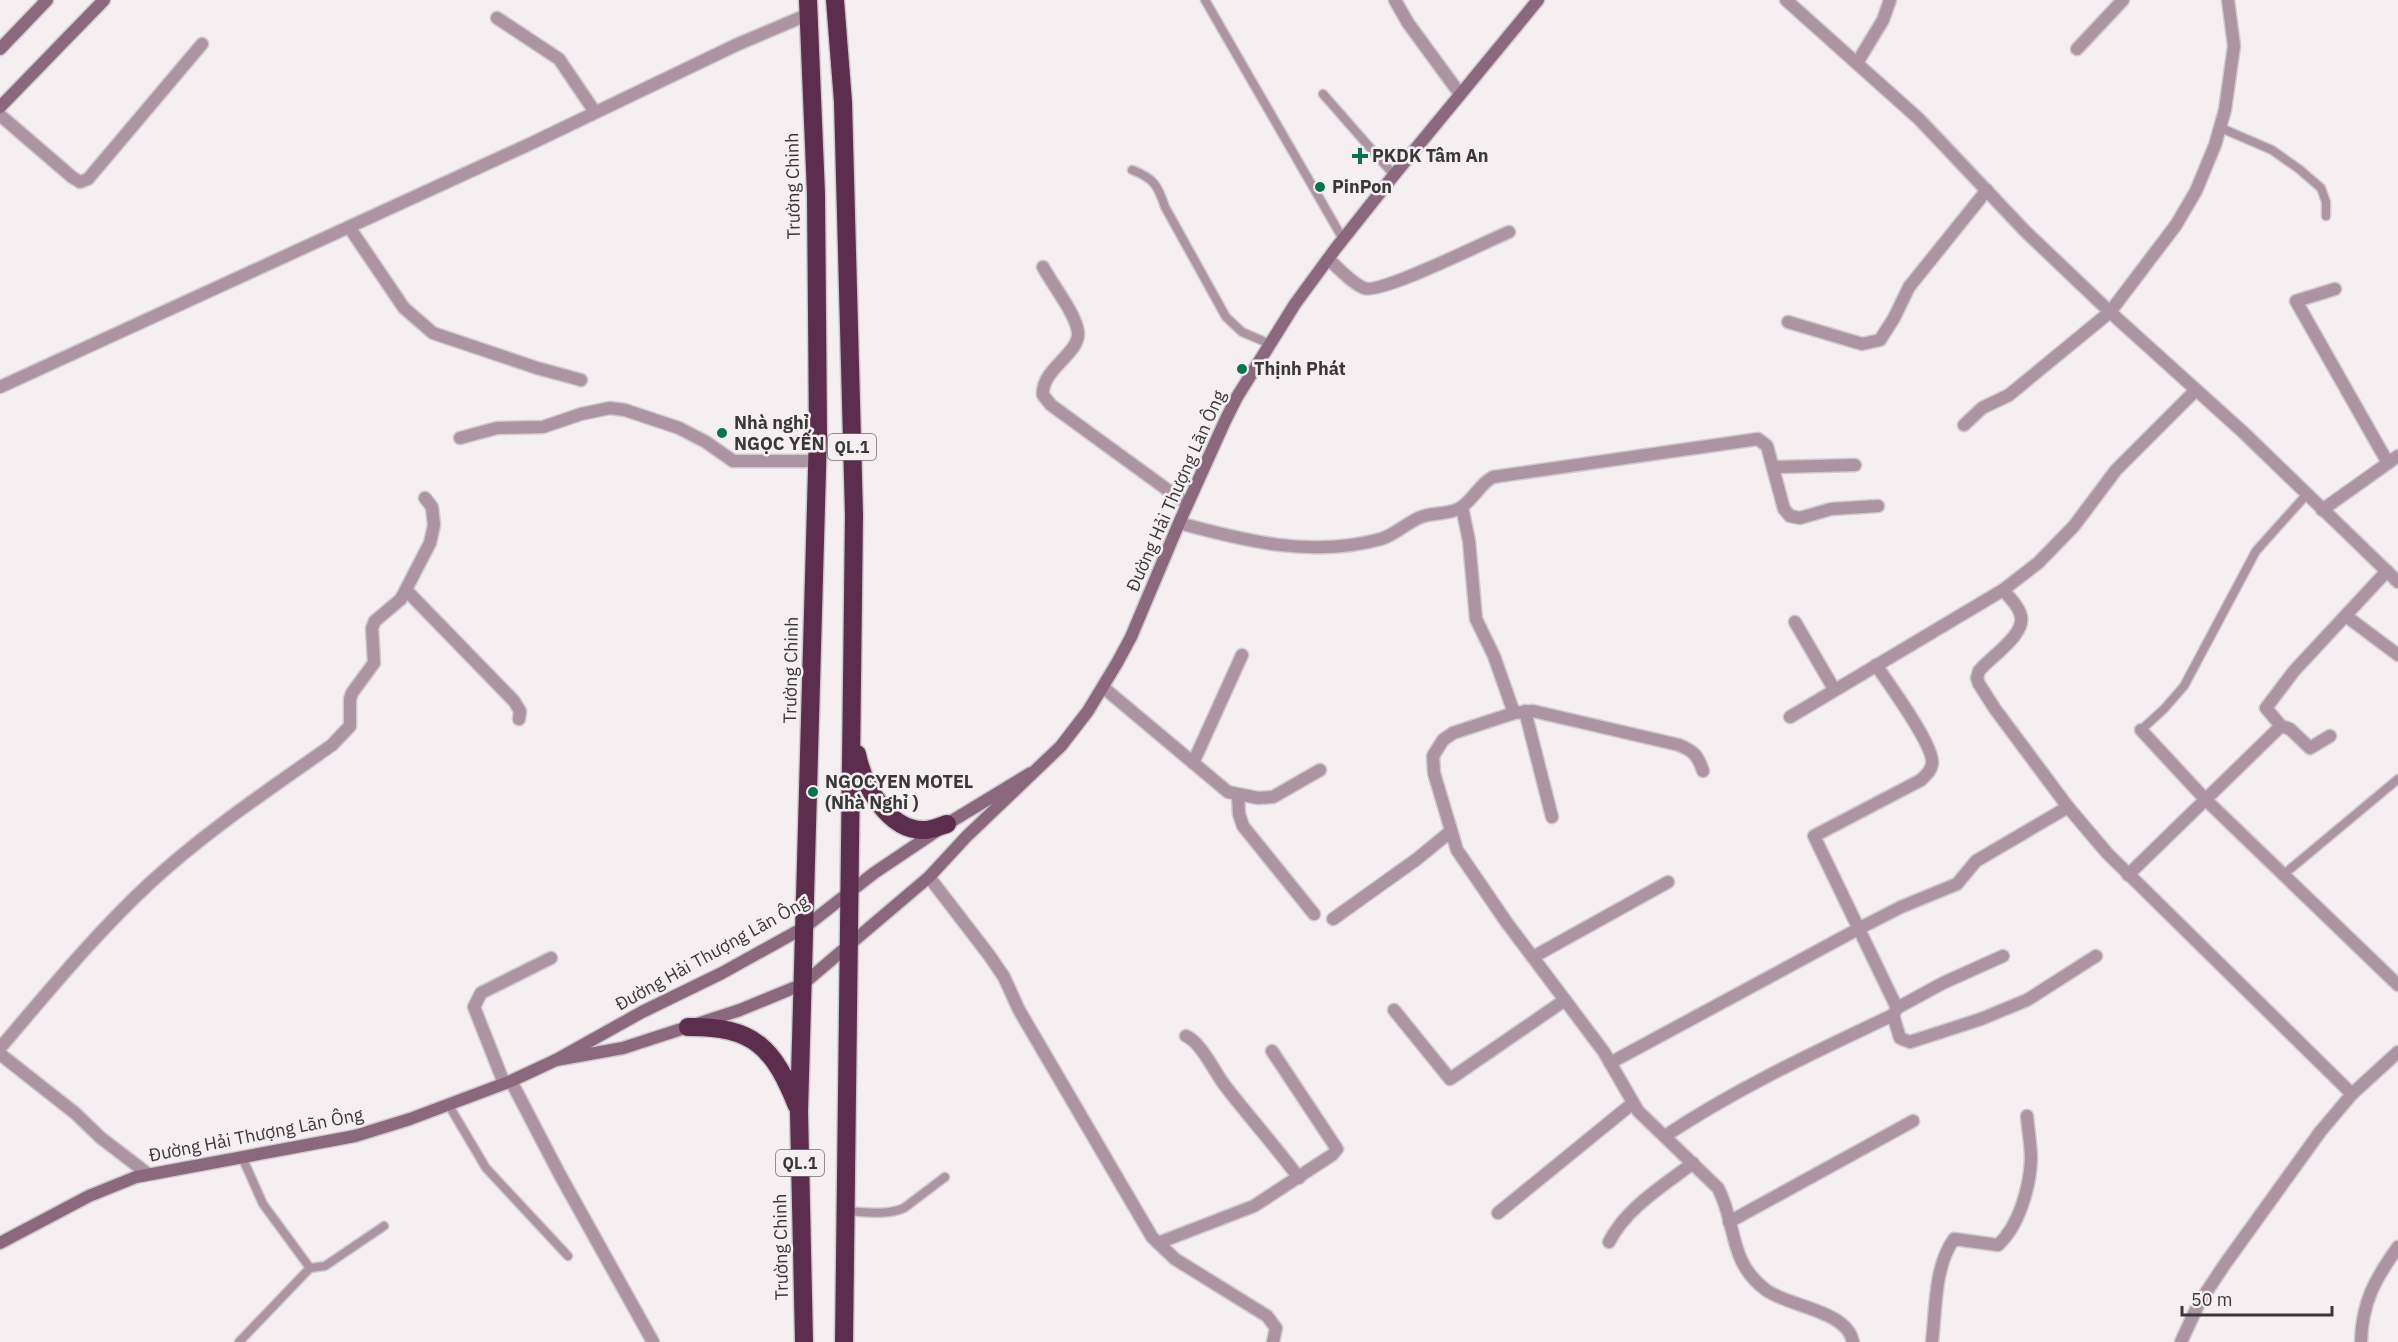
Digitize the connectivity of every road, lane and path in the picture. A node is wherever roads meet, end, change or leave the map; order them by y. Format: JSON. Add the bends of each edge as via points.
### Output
{"nodes":[{"id":1,"x":46,"y":0,"type":"edge"},
{"id":2,"x":104,"y":0,"type":"edge"},
{"id":3,"x":835,"y":0,"type":"edge"},
{"id":4,"x":1205,"y":0,"type":"edge"},
{"id":5,"x":1395,"y":0,"type":"edge"},
{"id":6,"x":1538,"y":0,"type":"edge"},
{"id":7,"x":1786,"y":0,"type":"edge"},
{"id":8,"x":1890,"y":0,"type":"edge"},
{"id":9,"x":2123,"y":0,"type":"edge"},
{"id":10,"x":2228,"y":0,"type":"edge"},
{"id":11,"x":809,"y":7,"type":"edge"},
{"id":12,"x":497,"y":18,"type":"dead end"},
{"id":13,"x":202,"y":44,"type":"dead end"},
{"id":14,"x":0,"y":49,"type":"edge"},
{"id":15,"x":2077,"y":49,"type":"dead end"},
{"id":16,"x":1857,"y":63,"type":"junction"},
{"id":17,"x":1323,"y":94,"type":"dead end"},
{"id":18,"x":1460,"y":94,"type":"junction"},
{"id":19,"x":0,"y":106,"type":"edge"},
{"id":20,"x":595,"y":112,"type":"junction"},
{"id":21,"x":0,"y":115,"type":"edge"},
{"id":22,"x":2221,"y":128,"type":"junction"},
{"id":23,"x":1132,"y":170,"type":"dead end"},
{"id":24,"x":1394,"y":175,"type":"junction"},
{"id":25,"x":1987,"y":190,"type":"junction"},
{"id":26,"x":2326,"y":216,"type":"dead end"},
{"id":27,"x":349,"y":227,"type":"junction"},
{"id":28,"x":1509,"y":232,"type":"dead end"},
{"id":29,"x":1343,"y":238,"type":"junction"},
{"id":30,"x":1328,"y":259,"type":"junction"},
{"id":31,"x":1043,"y":267,"type":"dead end"},
{"id":32,"x":2335,"y":289,"type":"dead end"},
{"id":33,"x":2110,"y":312,"type":"junction"},
{"id":34,"x":1788,"y":322,"type":"dead end"},
{"id":35,"x":1270,"y":344,"type":"junction"},
{"id":36,"x":581,"y":380,"type":"dead end"},
{"id":37,"x":0,"y":387,"type":"edge"},
{"id":38,"x":2196,"y":390,"type":"junction"},
{"id":39,"x":1964,"y":425,"type":"dead end"},
{"id":40,"x":460,"y":438,"type":"dead end"},
{"id":41,"x":2393,"y":459,"type":"edge"},
{"id":42,"x":817,"y":461,"type":"junction"},
{"id":43,"x":1855,"y":465,"type":"dead end"},
{"id":44,"x":1773,"y":467,"type":"junction"},
{"id":45,"x":2307,"y":493,"type":"junction"},
{"id":46,"x":425,"y":498,"type":"dead end"},
{"id":47,"x":1187,"y":504,"type":"junction"},
{"id":48,"x":1462,"y":507,"type":"junction"},
{"id":49,"x":1878,"y":507,"type":"dead end"},
{"id":50,"x":2322,"y":510,"type":"junction"},
{"id":51,"x":1179,"y":523,"type":"junction"},
{"id":52,"x":2387,"y":571,"type":"junction"},
{"id":53,"x":2398,"y":582,"type":"edge"},
{"id":54,"x":2003,"y":590,"type":"junction"},
{"id":55,"x":407,"y":591,"type":"junction"},
{"id":56,"x":2346,"y":616,"type":"junction"},
{"id":57,"x":1795,"y":622,"type":"dead end"},
{"id":58,"x":1242,"y":655,"type":"dead end"},
{"id":59,"x":2398,"y":655,"type":"edge"},
{"id":60,"x":1876,"y":665,"type":"junction"},
{"id":61,"x":1104,"y":688,"type":"junction"},
{"id":62,"x":1834,"y":689,"type":"junction"},
{"id":63,"x":1519,"y":712,"type":"junction"},
{"id":64,"x":1790,"y":717,"type":"dead end"},
{"id":65,"x":519,"y":719,"type":"dead end"},
{"id":66,"x":2281,"y":726,"type":"junction"},
{"id":67,"x":851,"y":728,"type":"junction"},
{"id":68,"x":2141,"y":730,"type":"joint"},
{"id":69,"x":2330,"y":736,"type":"dead end"},
{"id":70,"x":1193,"y":764,"type":"junction"},
{"id":71,"x":1320,"y":770,"type":"dead end"},
{"id":72,"x":1702,"y":771,"type":"dead end"},
{"id":73,"x":1031,"y":773,"type":"junction"},
{"id":74,"x":2398,"y":778,"type":"edge"},
{"id":75,"x":1239,"y":796,"type":"junction"},
{"id":76,"x":2205,"y":799,"type":"junction"},
{"id":77,"x":2068,"y":807,"type":"junction"},
{"id":78,"x":1552,"y":817,"type":"dead end"},
{"id":79,"x":947,"y":824,"type":"junction"},
{"id":80,"x":1451,"y":831,"type":"junction"},
{"id":81,"x":2283,"y":875,"type":"junction"},
{"id":82,"x":2128,"y":876,"type":"junction"},
{"id":83,"x":929,"y":878,"type":"junction"},
{"id":84,"x":1668,"y":882,"type":"dead end"},
{"id":85,"x":849,"y":893,"type":"junction"},
{"id":86,"x":1314,"y":914,"type":"dead end"},
{"id":87,"x":1333,"y":919,"type":"dead end"},
{"id":88,"x":805,"y":927,"type":"junction"},
{"id":89,"x":1860,"y":928,"type":"junction"},
{"id":90,"x":848,"y":946,"type":"junction"},
{"id":91,"x":2003,"y":956,"type":"dead end"},
{"id":92,"x":2096,"y":956,"type":"dead end"},
{"id":93,"x":1533,"y":957,"type":"junction"},
{"id":94,"x":551,"y":958,"type":"dead end"},
{"id":95,"x":803,"y":984,"type":"junction"},
{"id":96,"x":2398,"y":985,"type":"edge"},
{"id":97,"x":1565,"y":1000,"type":"junction"},
{"id":98,"x":1394,"y":1010,"type":"dead end"},
{"id":99,"x":1895,"y":1011,"type":"junction"},
{"id":100,"x":688,"y":1027,"type":"junction"},
{"id":101,"x":1186,"y":1036,"type":"dead end"},
{"id":102,"x":0,"y":1048,"type":"edge"},
{"id":103,"x":1272,"y":1051,"type":"dead end"},
{"id":104,"x":2398,"y":1052,"type":"edge"},
{"id":105,"x":0,"y":1054,"type":"edge"},
{"id":106,"x":556,"y":1060,"type":"junction"},
{"id":107,"x":1610,"y":1063,"type":"junction"},
{"id":108,"x":508,"y":1082,"type":"junction"},
{"id":109,"x":2352,"y":1094,"type":"junction"},
{"id":110,"x":1633,"y":1103,"type":"junction"},
{"id":111,"x":448,"y":1104,"type":"junction"},
{"id":112,"x":799,"y":1112,"type":"junction"},
{"id":113,"x":2027,"y":1116,"type":"dead end"},
{"id":114,"x":1913,"y":1121,"type":"dead end"},
{"id":115,"x":1665,"y":1136,"type":"junction"},
{"id":116,"x":242,"y":1157,"type":"junction"},
{"id":117,"x":1693,"y":1162,"type":"junction"},
{"id":118,"x":147,"y":1174,"type":"junction"},
{"id":119,"x":945,"y":1177,"type":"dead end"},
{"id":120,"x":1299,"y":1178,"type":"junction"},
{"id":121,"x":846,"y":1211,"type":"junction"},
{"id":122,"x":1497,"y":1213,"type":"dead end"},
{"id":123,"x":1729,"y":1222,"type":"junction"},
{"id":124,"x":384,"y":1226,"type":"dead end"},
{"id":125,"x":1609,"y":1242,"type":"dead end"},
{"id":126,"x":0,"y":1243,"type":"edge"},
{"id":127,"x":1158,"y":1244,"type":"junction"},
{"id":128,"x":2398,"y":1247,"type":"edge"},
{"id":129,"x":568,"y":1256,"type":"dead end"},
{"id":130,"x":310,"y":1268,"type":"junction"},
{"id":131,"x":239,"y":1342,"type":"edge"},
{"id":132,"x":653,"y":1342,"type":"edge"},
{"id":133,"x":804,"y":1342,"type":"edge"},
{"id":134,"x":844,"y":1342,"type":"edge"},
{"id":135,"x":1273,"y":1342,"type":"edge"},
{"id":136,"x":1854,"y":1342,"type":"edge"},
{"id":137,"x":1932,"y":1342,"type":"edge"},
{"id":138,"x":2181,"y":1342,"type":"edge"},
{"id":139,"x":2361,"y":1342,"type":"edge"}],
"edges":[{"from":1,"to":14,"type":"street"},
{"from":2,"to":19,"type":"street"},
{"from":3,"to":67,"type":"highway","number":"QL.1","via":[[843,102],[854,514]]},
{"from":4,"to":29,"type":"lane"},
{"from":5,"to":18,"type":"street"},
{"from":6,"to":18,"type":"street","name":"Đường Hải Thượng Lãn Ông"},
{"from":7,"to":16,"type":"street"},
{"from":8,"to":16,"type":"street","via":[[1883,20]]},
{"from":9,"to":15,"type":"street"},
{"from":10,"to":22,"type":"street","via":[[2234,46]]},
{"from":11,"to":20,"type":"street"},
{"from":11,"to":42,"type":"highway","name":"Trường Chinh","number":"QL.1","via":[[816,194]]},
{"from":12,"to":20,"type":"street","via":[[559,59]]},
{"from":13,"to":21,"type":"street","via":[[88,179],[80,182]]},
{"from":16,"to":25,"type":"street","via":[[1919,119]]},
{"from":17,"to":24,"type":"lane"},
{"from":18,"to":24,"type":"street","name":"Đường Hải Thượng Lãn Ông"},
{"from":20,"to":27,"type":"street"},
{"from":22,"to":26,"type":"lane","via":[[2272,150],[2299,169],[2321,188]]},
{"from":22,"to":33,"type":"street","via":[[2196,191],[2176,225]]},
{"from":23,"to":35,"type":"lane","via":[[1147,176],[1159,189],[1165,207],[1226,317],[1242,332]]},
{"from":24,"to":29,"type":"street","name":"Đường Hải Thượng Lãn Ông"},
{"from":25,"to":33,"type":"street"},
{"from":25,"to":34,"type":"street","via":[[1909,287],[1880,340],[1862,344]]},
{"from":27,"to":36,"type":"street","via":[[404,308],[433,333]]},
{"from":27,"to":37,"type":"street"},
{"from":28,"to":30,"type":"street","via":[[1371,290],[1363,288]]},
{"from":29,"to":30,"type":"street","name":"Đường Hải Thượng Lãn Ông"},
{"from":30,"to":35,"type":"street","name":"Đường Hải Thượng Lãn Ông"},
{"from":31,"to":47,"type":"street","via":[[1078,332],[1072,348],[1045,381],[1043,395],[1051,405]]},
{"from":32,"to":41,"type":"street","via":[[2296,301]]},
{"from":33,"to":38,"type":"street"},
{"from":33,"to":39,"type":"street","via":[[2008,395],[1982,408]]},
{"from":35,"to":47,"type":"street","name":"Đường Hải Thượng Lãn Ông","via":[[1237,397]]},
{"from":38,"to":45,"type":"street"},
{"from":38,"to":54,"type":"street","via":[[2116,470],[2074,526],[2038,563]]},
{"from":40,"to":42,"type":"street","via":[[508,426],[543,427],[610,408],[680,428],[733,461]]},
{"from":41,"to":50,"type":"street"},
{"from":42,"to":88,"type":"highway","name":"Trường Chinh","number":"QL.1"},
{"from":43,"to":44,"type":"street"},
{"from":44,"to":48,"type":"street","via":[[1763,441],[1739,441],[1493,477]]},
{"from":44,"to":49,"type":"street","via":[[1784,508],[1790,516],[1800,518],[1831,508]]},
{"from":45,"to":50,"type":"street"},
{"from":45,"to":68,"type":"lane","via":[[2256,551],[2184,686]]},
{"from":46,"to":55,"type":"street","via":[[432,507],[434,525],[430,543]]},
{"from":47,"to":51,"type":"street","name":"Đường Hải Thượng Lãn Ông"},
{"from":48,"to":51,"type":"street","via":[[1418,518],[1382,538],[1330,547],[1287,547],[1245,541]]},
{"from":48,"to":63,"type":"street","via":[[1476,619]]},
{"from":50,"to":52,"type":"street"},
{"from":51,"to":61,"type":"street","name":"Đường Hải Thượng Lãn Ông","via":[[1131,637]]},
{"from":52,"to":53,"type":"street"},
{"from":52,"to":56,"type":"street"},
{"from":54,"to":60,"type":"street"},
{"from":54,"to":77,"type":"street","via":[[2020,610],[2021,626],[1982,667],[1977,678],[1995,709]]},
{"from":55,"to":65,"type":"street","via":[[514,701],[520,711]]},
{"from":55,"to":102,"type":"street","via":[[375,621],[374,663],[352,693],[350,726],[346,732],[204,838],[152,882]]},
{"from":56,"to":59,"type":"street"},
{"from":56,"to":66,"type":"street","via":[[2294,671],[2266,708]]},
{"from":57,"to":62,"type":"street"},
{"from":58,"to":70,"type":"street"},
{"from":60,"to":62,"type":"street"},
{"from":60,"to":89,"type":"street","via":[[1925,740],[1932,763],[1921,780],[1814,836]]},
{"from":61,"to":70,"type":"street"},
{"from":61,"to":73,"type":"street","name":"Đường Hải Thượng Lãn Ông","via":[[1075,729]]},
{"from":62,"to":64,"type":"street"},
{"from":63,"to":72,"type":"street","via":[[1679,745],[1697,756]]},
{"from":63,"to":78,"type":"street"},
{"from":63,"to":80,"type":"street","via":[[1465,727],[1437,747],[1434,773]]},
{"from":66,"to":69,"type":"street","via":[[2290,729],[2310,748]]},
{"from":66,"to":76,"type":"street"},
{"from":67,"to":79,"type":"highway","via":[[861,773],[873,798],[891,816],[911,828],[925,830]]},
{"from":67,"to":85,"type":"highway","number":"QL.1"},
{"from":68,"to":76,"type":"street"},
{"from":70,"to":75,"type":"street"},
{"from":71,"to":75,"type":"street","via":[[1273,797]]},
{"from":73,"to":79,"type":"street","name":"Đường Hải Thượng Lãn Ông"},
{"from":73,"to":83,"type":"street","name":"Đường Hải Thượng Lãn Ông"},
{"from":74,"to":81,"type":"lane"},
{"from":75,"to":86,"type":"street","via":[[1243,826]]},
{"from":76,"to":81,"type":"street"},
{"from":76,"to":82,"type":"street"},
{"from":77,"to":82,"type":"street"},
{"from":77,"to":89,"type":"street","via":[[1976,861],[1957,884]]},
{"from":79,"to":85,"type":"street","name":"Đường Hải Thượng Lãn Ông"},
{"from":80,"to":87,"type":"street"},
{"from":80,"to":93,"type":"street","via":[[1457,850]]},
{"from":81,"to":96,"type":"street"},
{"from":82,"to":109,"type":"street"},
{"from":83,"to":90,"type":"street","name":"Đường Hải Thượng Lãn Ông"},
{"from":83,"to":127,"type":"street","via":[[1004,977],[1041,1048]]},
{"from":84,"to":93,"type":"street"},
{"from":85,"to":88,"type":"street","name":"Đường Hải Thượng Lãn Ông"},
{"from":85,"to":90,"type":"highway","number":"QL.1"},
{"from":88,"to":95,"type":"highway","name":"Trường Chinh","number":"QL.1"},
{"from":88,"to":106,"type":"street","name":"Đường Hải Thượng Lãn Ông"},
{"from":89,"to":99,"type":"street"},
{"from":89,"to":107,"type":"street"},
{"from":90,"to":95,"type":"street","name":"Đường Hải Thượng Lãn Ông"},
{"from":90,"to":121,"type":"highway","number":"QL.1"},
{"from":91,"to":99,"type":"street","via":[[1943,983]]},
{"from":92,"to":99,"type":"street","via":[[2027,1000],[1910,1042],[1900,1038]]},
{"from":93,"to":97,"type":"street"},
{"from":94,"to":108,"type":"street","via":[[481,993],[474,1007]]},
{"from":95,"to":100,"type":"street","name":"Đường Hải Thượng Lãn Ông"},
{"from":95,"to":112,"type":"highway","name":"Trường Chinh","number":"QL.1"},
{"from":97,"to":98,"type":"street","via":[[1450,1079]]},
{"from":97,"to":107,"type":"street"},
{"from":99,"to":115,"type":"street","via":[[1795,1061]]},
{"from":100,"to":106,"type":"street","name":"Đường Hải Thượng Lãn Ông","via":[[623,1048]]},
{"from":100,"to":112,"type":"highway","via":[[732,1030],[769,1053],[782,1070]]},
{"from":101,"to":120,"type":"street","via":[[1196,1042],[1215,1073]]},
{"from":103,"to":120,"type":"street","via":[[1337,1149]]},
{"from":104,"to":109,"type":"street"},
{"from":105,"to":118,"type":"street"},
{"from":106,"to":108,"type":"street","name":"Đường Hải Thượng Lãn Ông"},
{"from":107,"to":110,"type":"street"},
{"from":108,"to":111,"type":"street","name":"Đường Hải Thượng Lãn Ông"},
{"from":108,"to":132,"type":"street"},
{"from":109,"to":138,"type":"street","via":[[2225,1264]]},
{"from":110,"to":115,"type":"street"},
{"from":110,"to":122,"type":"street"},
{"from":111,"to":116,"type":"street","name":"Đường Hải Thượng Lãn Ông","via":[[355,1136]]},
{"from":111,"to":129,"type":"lane","via":[[486,1168]]},
{"from":112,"to":133,"type":"highway","name":"Trường Chinh","number":"QL.1"},
{"from":113,"to":137,"type":"street","via":[[2031,1158],[2019,1211],[2006,1238],[1998,1245],[1954,1239],[1947,1249],[1940,1271]]},
{"from":114,"to":123,"type":"street"},
{"from":115,"to":117,"type":"street"},
{"from":116,"to":118,"type":"street","name":"Đường Hải Thượng Lãn Ông"},
{"from":116,"to":130,"type":"lane","via":[[263,1204]]},
{"from":117,"to":123,"type":"street","via":[[1718,1188]]},
{"from":117,"to":125,"type":"street","via":[[1635,1209],[1616,1228]]},
{"from":118,"to":126,"type":"street","name":"Đường Hải Thượng Lãn Ông","via":[[89,1196]]},
{"from":119,"to":121,"type":"lane","via":[[897,1212]]},
{"from":120,"to":127,"type":"street","via":[[1254,1206]]},
{"from":121,"to":134,"type":"highway","number":"QL.1"},
{"from":123,"to":136,"type":"street","via":[[1742,1265],[1764,1289],[1779,1299],[1831,1316],[1845,1327]]},
{"from":124,"to":130,"type":"lane","via":[[325,1266]]},
{"from":127,"to":135,"type":"street","via":[[1175,1259],[1267,1316],[1276,1328]]},
{"from":128,"to":139,"type":"street","via":[[2366,1302]]},
{"from":130,"to":131,"type":"lane"}]}
